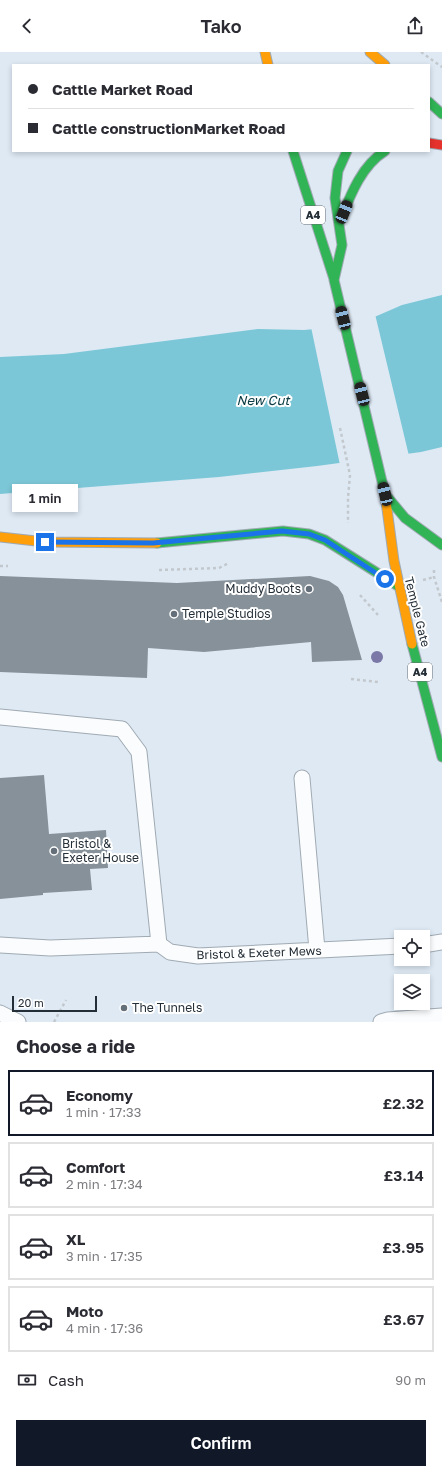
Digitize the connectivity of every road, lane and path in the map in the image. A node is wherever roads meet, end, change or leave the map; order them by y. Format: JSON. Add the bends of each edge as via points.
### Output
{"nodes":[{"id":1,"x":265,"y":52,"type":"edge"},
{"id":2,"x":370,"y":52,"type":"edge"},
{"id":3,"x":421,"y":52,"type":"edge"},
{"id":4,"x":268,"y":64,"type":"edge"},
{"id":5,"x":384,"y":64,"type":"edge"},
{"id":6,"x":442,"y":67,"type":"edge"},
{"id":7,"x":430,"y":103,"type":"edge"},
{"id":8,"x":430,"y":110,"type":"edge"},
{"id":9,"x":441,"y":112,"type":"edge"},
{"id":10,"x":430,"y":143,"type":"edge"},
{"id":11,"x":442,"y":145,"type":"edge"},
{"id":12,"x":292,"y":152,"type":"edge"},
{"id":13,"x":347,"y":152,"type":"edge"},
{"id":14,"x":384,"y":152,"type":"edge"},
{"id":15,"x":339,"y":224,"type":"junction"},
{"id":16,"x":335,"y":284,"type":"junction"},
{"id":17,"x":350,"y":475,"type":"dead end"},
{"id":18,"x":385,"y":494,"type":"junction"},
{"id":19,"x":347,"y":527,"type":"dead end"},
{"id":20,"x":0,"y":537,"type":"edge"},
{"id":21,"x":442,"y":545,"type":"edge"},
{"id":22,"x":422,"y":581,"type":"dead end"},
{"id":23,"x":398,"y":586,"type":"junction"},
{"id":24,"x":356,"y":588,"type":"dead end"},
{"id":25,"x":360,"y":595,"type":"dead end"},
{"id":26,"x":442,"y":602,"type":"edge"},
{"id":27,"x":352,"y":679,"type":"dead end"},
{"id":28,"x":378,"y":682,"type":"dead end"},
{"id":29,"x":0,"y":716,"type":"edge"},
{"id":30,"x":442,"y":757,"type":"edge"},
{"id":31,"x":302,"y":778,"type":"dead end"},
{"id":32,"x":442,"y":942,"type":"edge"},
{"id":33,"x":0,"y":944,"type":"edge"},
{"id":34,"x":159,"y":944,"type":"junction"},
{"id":35,"x":430,"y":944,"type":"edge"},
{"id":36,"x":394,"y":946,"type":"edge"},
{"id":37,"x":317,"y":950,"type":"junction"},
{"id":38,"x":66,"y":1000,"type":"dead end"},
{"id":39,"x":0,"y":1014,"type":"edge"},
{"id":40,"x":442,"y":1016,"type":"edge"},
{"id":41,"x":18,"y":1022,"type":"edge"},
{"id":42,"x":54,"y":1022,"type":"edge"},
{"id":43,"x":381,"y":1022,"type":"edge"}],
"edges":[{"from":1,"to":4,"type":"main road"},
{"from":2,"to":5,"type":"main road"},
{"from":3,"to":6,"type":"path"},
{"from":7,"to":9,"type":"main road"},
{"from":8,"to":9,"type":"main road"},
{"from":10,"to":11,"type":"main road"},
{"from":12,"to":16,"type":"main road","number":"A4"},
{"from":13,"to":15,"type":"main road","number":"A4","via":[[338,171],[335,198]]},
{"from":14,"to":15,"type":"main road","number":"A4","via":[[368,165],[353,188]]},
{"from":15,"to":16,"type":"main road","number":"A4","via":[[342,245]]},
{"from":16,"to":18,"type":"main road","number":"A4"},
{"from":17,"to":19,"type":"path"},
{"from":18,"to":21,"type":"main road","number":"A4","via":[[405,518]]},
{"from":18,"to":23,"type":"main road","name":"Temple Gate","number":"A4"},
{"from":20,"to":23,"type":"main road","via":[[45,542],[153,543],[282,531],[309,534],[325,540]]},
{"from":22,"to":26,"type":"path","via":[[434,577]]},
{"from":23,"to":30,"type":"main road","name":"Temple Gate","number":"A4"},
{"from":24,"to":25,"type":"path"},
{"from":27,"to":28,"type":"path"},
{"from":29,"to":34,"type":"lane","via":[[122,729],[139,752]]},
{"from":31,"to":37,"type":"lane"},
{"from":32,"to":35,"type":"lane"},
{"from":33,"to":34,"type":"lane","name":"Bristol & Exeter Mews","via":[[50,948]]},
{"from":34,"to":37,"type":"lane","name":"Bristol & Exeter Mews","via":[[170,952],[198,956]]},
{"from":36,"to":37,"type":"lane","name":"Bristol & Exeter Mews"},
{"from":38,"to":42,"type":"path"},
{"from":39,"to":41,"type":"lane"},
{"from":40,"to":43,"type":"lane"}]}
